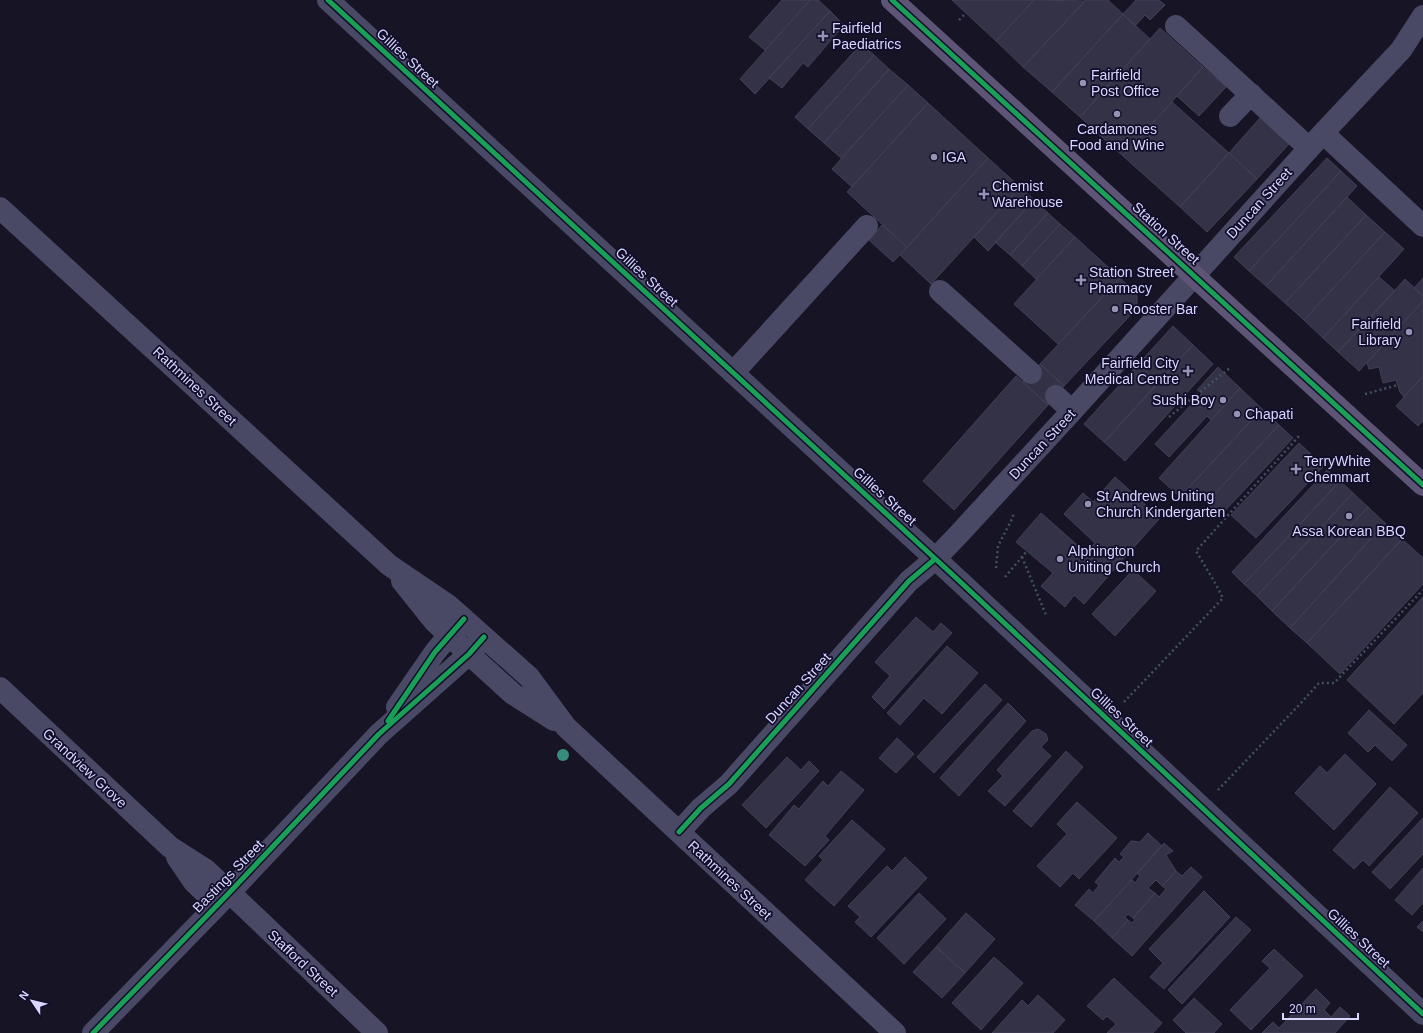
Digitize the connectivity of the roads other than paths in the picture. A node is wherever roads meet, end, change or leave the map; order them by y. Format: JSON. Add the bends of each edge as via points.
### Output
{"nodes":[{"id":1,"x":328,"y":0,"type":"edge"},
{"id":2,"x":892,"y":0,"type":"edge"},
{"id":3,"x":1423,"y":16,"type":"edge"},
{"id":4,"x":1176,"y":26,"type":"dead end"},
{"id":5,"x":1423,"y":35,"type":"edge"},
{"id":6,"x":1401,"y":50,"type":"junction"},
{"id":7,"x":1250,"y":94,"type":"junction"},
{"id":8,"x":1230,"y":116,"type":"dead end"},
{"id":9,"x":1316,"y":140,"type":"junction"},
{"id":10,"x":0,"y":208,"type":"edge"},
{"id":11,"x":867,"y":226,"type":"dead end"},
{"id":12,"x":1423,"y":226,"type":"edge"},
{"id":13,"x":1194,"y":276,"type":"junction"},
{"id":14,"x":940,"y":291,"type":"dead end"},
{"id":15,"x":733,"y":373,"type":"junction"},
{"id":16,"x":1031,"y":373,"type":"tunnel mouth"},
{"id":17,"x":1056,"y":396,"type":"tunnel mouth"},
{"id":18,"x":1072,"y":411,"type":"junction"},
{"id":19,"x":1423,"y":485,"type":"edge"},
{"id":20,"x":935,"y":558,"type":"junction"},
{"id":21,"x":389,"y":565,"type":"junction"},
{"id":22,"x":464,"y":619,"type":"junction"},
{"id":23,"x":449,"y":636,"type":"junction"},
{"id":24,"x":484,"y":637,"type":"junction"},
{"id":25,"x":469,"y":654,"type":"junction"},
{"id":26,"x":0,"y":688,"type":"edge"},
{"id":27,"x":566,"y":727,"type":"junction"},
{"id":28,"x":378,"y":734,"type":"junction"},
{"id":29,"x":679,"y":832,"type":"junction"},
{"id":30,"x":223,"y":898,"type":"junction"},
{"id":31,"x":1423,"y":1014,"type":"edge"},
{"id":32,"x":93,"y":1033,"type":"edge"},
{"id":33,"x":377,"y":1033,"type":"edge"},
{"id":34,"x":895,"y":1033,"type":"edge"}],
"edges":[{"from":1,"to":15,"type":"street","name":"Gillies Street"},
{"from":2,"to":13,"type":"main road","name":"Station Street"},
{"from":3,"to":6,"type":"street","name":"Duncan Street"},
{"from":4,"to":7,"type":"street"},
{"from":5,"to":6,"type":"street","name":"Duncan Street"},
{"from":6,"to":9,"type":"street","name":"Duncan Street"},
{"from":7,"to":8,"type":"street"},
{"from":7,"to":9,"type":"street"},
{"from":9,"to":12,"type":"street"},
{"from":9,"to":13,"type":"street","name":"Duncan Street"},
{"from":10,"to":21,"type":"street","name":"Rathmines Street"},
{"from":11,"to":15,"type":"street"},
{"from":13,"to":18,"type":"street","name":"Duncan Street"},
{"from":13,"to":19,"type":"main road","name":"Station Street"},
{"from":14,"to":16,"type":"street"},
{"from":15,"to":20,"type":"street","name":"Gillies Street"},
{"from":17,"to":18,"type":"street"},
{"from":18,"to":20,"type":"street","name":"Duncan Street"},
{"from":20,"to":29,"type":"street","name":"Duncan Street","via":[[909,581],[729,784],[701,808]]},
{"from":20,"to":31,"type":"street","name":"Gillies Street"},
{"from":21,"to":22,"type":"street","name":"Rathmines Street","via":[[448,605]]},
{"from":21,"to":23,"type":"street","name":"Rathmines Street"},
{"from":22,"to":23,"type":"street","name":"Bastings Street"},
{"from":22,"to":24,"type":"street","name":"Rathmines Street"},
{"from":23,"to":25,"type":"street","name":"Rathmines Street"},
{"from":23,"to":28,"type":"street","name":"Bastings Street"},
{"from":24,"to":25,"type":"street","name":"Bastings Street"},
{"from":24,"to":27,"type":"street","name":"Rathmines Street","via":[[529,678]]},
{"from":25,"to":27,"type":"street","name":"Rathmines Street","via":[[514,694]]},
{"from":25,"to":28,"type":"street","name":"Bastings Street"},
{"from":26,"to":30,"type":"street","name":"Grandview Grove","via":[[170,847],[206,870]]},
{"from":27,"to":29,"type":"street","name":"Rathmines Street"},
{"from":28,"to":30,"type":"street","name":"Bastings Street"},
{"from":29,"to":34,"type":"street","name":"Rathmines Street"},
{"from":30,"to":32,"type":"street","name":"Bastings Street"},
{"from":30,"to":33,"type":"street","name":"Stafford Street"}]}
